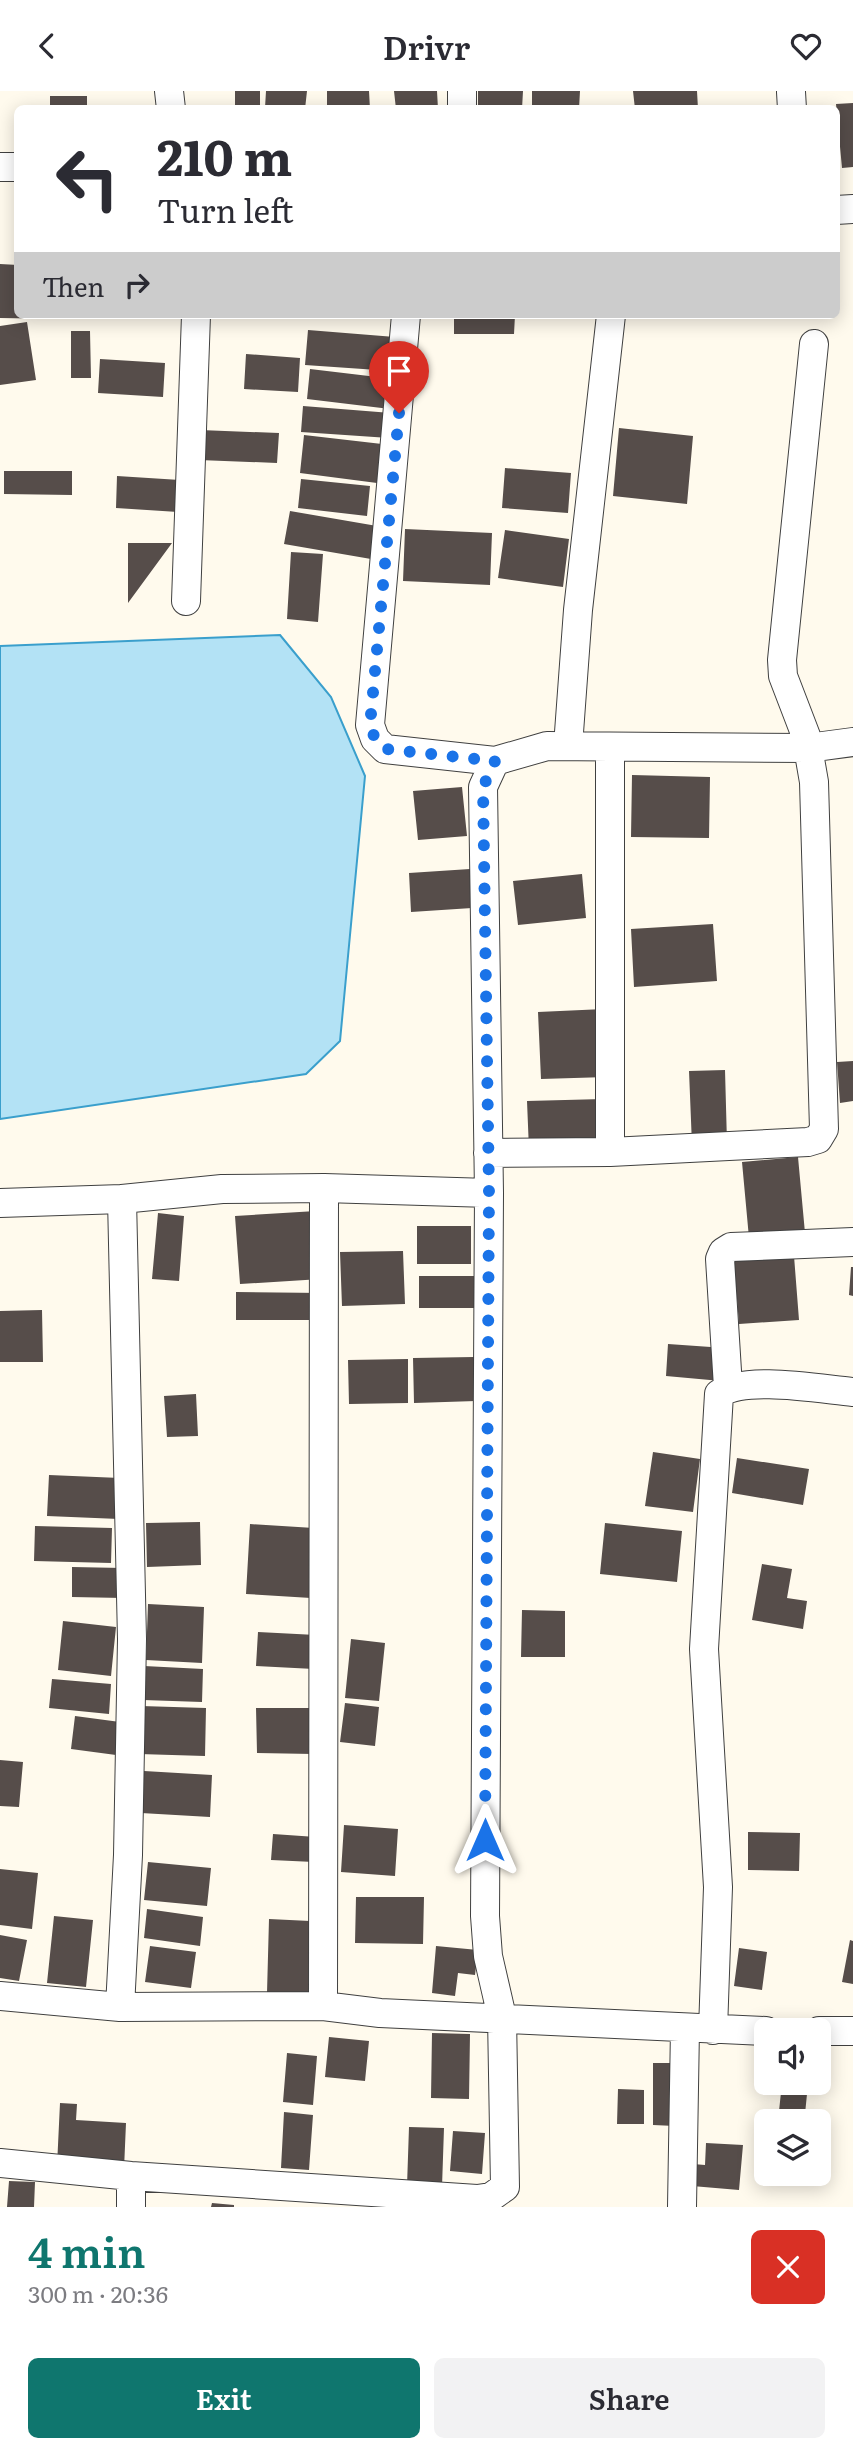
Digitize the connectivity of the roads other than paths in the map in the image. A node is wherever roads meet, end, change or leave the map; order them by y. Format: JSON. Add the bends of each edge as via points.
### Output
{"nodes":[{"id":1,"x":196,"y":319,"type":"edge"},
{"id":2,"x":406,"y":319,"type":"edge"},
{"id":3,"x":611,"y":319,"type":"edge"},
{"id":4,"x":814,"y":344,"type":"dead end"},
{"id":5,"x":186,"y":601,"type":"dead end"},
{"id":6,"x":853,"y":742,"type":"edge"},
{"id":7,"x":568,"y":746,"type":"junction"},
{"id":8,"x":610,"y":748,"type":"junction"},
{"id":9,"x":808,"y":748,"type":"junction"},
{"id":10,"x":495,"y":761,"type":"junction"},
{"id":11,"x":610,"y":1152,"type":"junction"},
{"id":12,"x":488,"y":1153,"type":"junction"},
{"id":13,"x":324,"y":1188,"type":"junction"},
{"id":14,"x":489,"y":1193,"type":"junction"},
{"id":15,"x":122,"y":1199,"type":"junction"},
{"id":16,"x":0,"y":1203,"type":"edge"},
{"id":17,"x":853,"y":1242,"type":"edge"},
{"id":18,"x":728,"y":1387,"type":"junction"},
{"id":19,"x":853,"y":1392,"type":"edge"},
{"id":20,"x":0,"y":1996,"type":"edge"},
{"id":21,"x":323,"y":2006,"type":"junction"},
{"id":22,"x":120,"y":2007,"type":"junction"},
{"id":23,"x":502,"y":2017,"type":"junction"},
{"id":24,"x":685,"y":2028,"type":"junction"},
{"id":25,"x":713,"y":2030,"type":"junction"},
{"id":26,"x":754,"y":2031,"type":"edge"},
{"id":27,"x":831,"y":2031,"type":"edge"},
{"id":28,"x":853,"y":2031,"type":"edge"},
{"id":29,"x":0,"y":2163,"type":"edge"},
{"id":30,"x":131,"y":2176,"type":"junction"},
{"id":31,"x":333,"y":2198,"type":"edge"},
{"id":32,"x":131,"y":2207,"type":"edge"},
{"id":33,"x":682,"y":2207,"type":"edge"}],
"edges":[{"from":1,"to":5,"type":"street"},
{"from":2,"to":10,"type":"street","via":[[370,725],[385,749]]},
{"from":3,"to":7,"type":"street","via":[[578,610]]},
{"from":4,"to":9,"type":"street","via":[[782,660],[783,676]]},
{"from":6,"to":9,"type":"street"},
{"from":7,"to":8,"type":"street"},
{"from":7,"to":10,"type":"street","via":[[520,752]]},
{"from":8,"to":9,"type":"street"},
{"from":8,"to":11,"type":"street"},
{"from":9,"to":11,"type":"street","via":[[814,782],[824,1129],[818,1139],[808,1142]]},
{"from":10,"to":12,"type":"street","via":[[483,787]]},
{"from":11,"to":12,"type":"street"},
{"from":12,"to":14,"type":"street"},
{"from":13,"to":14,"type":"street"},
{"from":13,"to":15,"type":"street","via":[[222,1189]]},
{"from":13,"to":21,"type":"street"},
{"from":14,"to":23,"type":"street","via":[[485,1916],[488,1956]]},
{"from":15,"to":16,"type":"street"},
{"from":15,"to":22,"type":"street","via":[[132,1639]]},
{"from":17,"to":18,"type":"street","via":[[730,1247],[723,1252]]},
{"from":18,"to":19,"type":"street","via":[[746,1384]]},
{"from":18,"to":25,"type":"street","via":[[719,1395],[704,1649],[718,1887]]},
{"from":20,"to":22,"type":"street"},
{"from":21,"to":22,"type":"street"},
{"from":21,"to":23,"type":"street"},
{"from":23,"to":24,"type":"street"},
{"from":23,"to":31,"type":"street","via":[[505,2187],[491,2197],[477,2199]]},
{"from":24,"to":25,"type":"street"},
{"from":24,"to":33,"type":"street"},
{"from":25,"to":26,"type":"street"},
{"from":27,"to":28,"type":"street"},
{"from":29,"to":30,"type":"street"},
{"from":30,"to":31,"type":"street"},
{"from":30,"to":32,"type":"street"}]}
